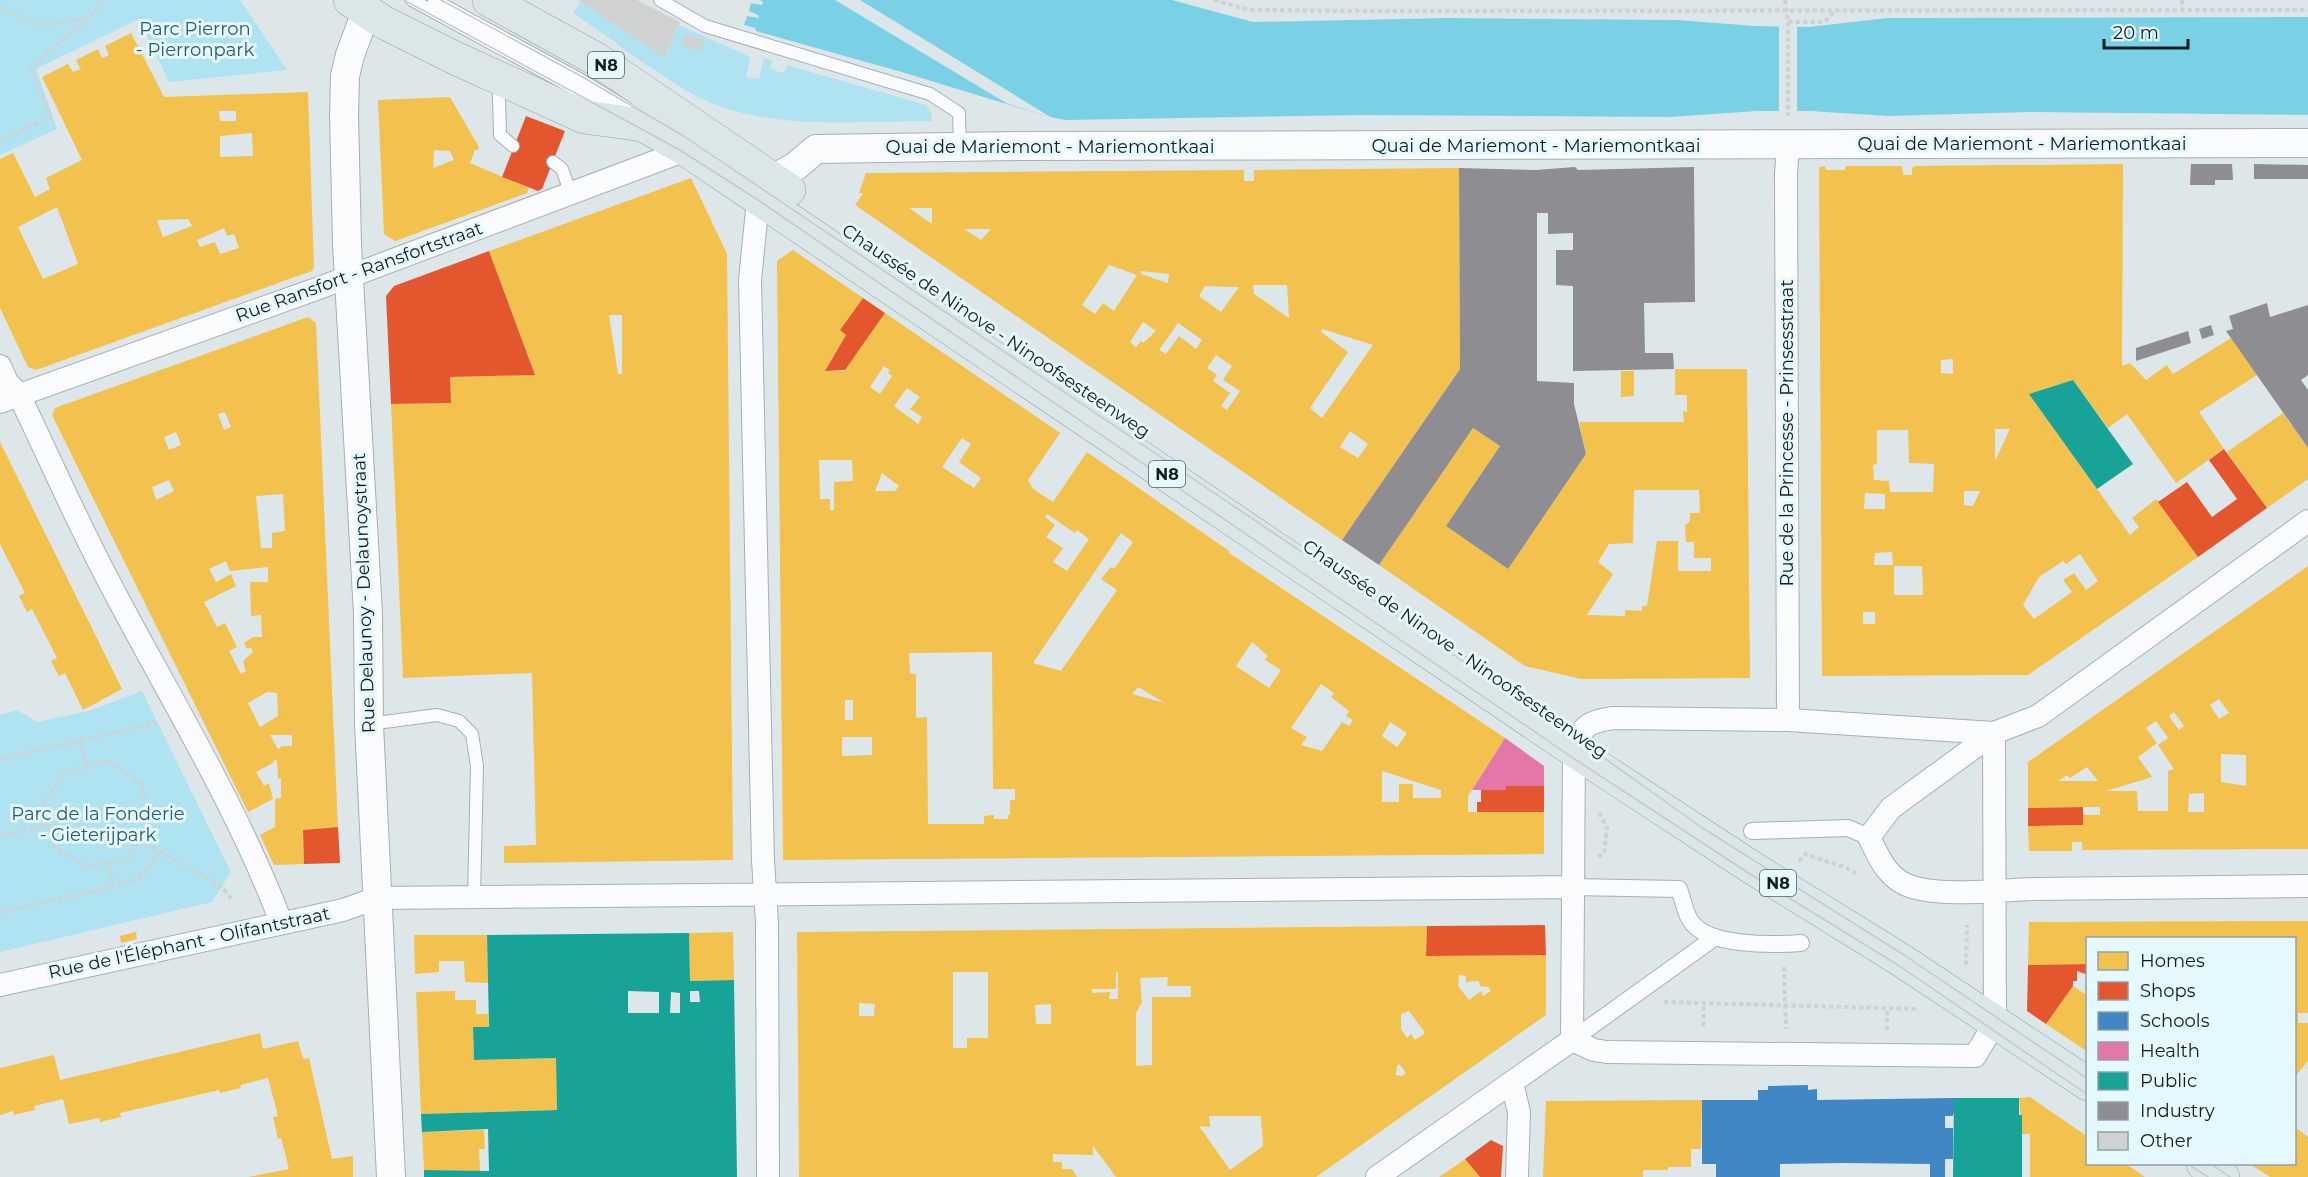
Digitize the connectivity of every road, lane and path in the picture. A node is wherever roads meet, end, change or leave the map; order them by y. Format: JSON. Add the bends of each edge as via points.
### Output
{"nodes":[{"id":1,"x":105,"y":0,"type":"edge"},
{"id":2,"x":412,"y":0,"type":"edge"},
{"id":3,"x":435,"y":0,"type":"edge"},
{"id":4,"x":489,"y":0,"type":"edge"},
{"id":5,"x":660,"y":0,"type":"edge"},
{"id":6,"x":1214,"y":0,"type":"edge"},
{"id":7,"x":1785,"y":0,"type":"edge"},
{"id":8,"x":2182,"y":0,"type":"edge"},
{"id":9,"x":358,"y":6,"type":"edge"},
{"id":10,"x":0,"y":8,"type":"edge"},
{"id":11,"x":2182,"y":9,"type":"junction"},
{"id":12,"x":2308,"y":10,"type":"edge"},
{"id":13,"x":1786,"y":11,"type":"junction"},
{"id":14,"x":1834,"y":11,"type":"junction"},
{"id":15,"x":89,"y":17,"type":"junction"},
{"id":16,"x":1788,"y":20,"type":"junction"},
{"id":17,"x":505,"y":81,"type":"junction"},
{"id":18,"x":1788,"y":115,"type":"dead end"},
{"id":19,"x":643,"y":125,"type":"junction"},
{"id":20,"x":0,"y":141,"type":"edge"},
{"id":21,"x":2308,"y":143,"type":"edge"},
{"id":22,"x":513,"y":146,"type":"dead end"},
{"id":23,"x":698,"y":146,"type":"junction"},
{"id":24,"x":1788,"y":146,"type":"junction"},
{"id":25,"x":960,"y":147,"type":"junction"},
{"id":26,"x":553,"y":162,"type":"dead end"},
{"id":27,"x":766,"y":188,"type":"junction"},
{"id":28,"x":571,"y":194,"type":"junction"},
{"id":29,"x":349,"y":277,"type":"junction"},
{"id":30,"x":0,"y":366,"type":"edge"},
{"id":31,"x":9,"y":399,"type":"edge"},
{"id":32,"x":2308,"y":521,"type":"edge"},
{"id":33,"x":184,"y":718,"type":"junction"},
{"id":34,"x":1788,"y":720,"type":"junction"},
{"id":35,"x":369,"y":723,"type":"junction"},
{"id":36,"x":1994,"y":733,"type":"junction"},
{"id":37,"x":80,"y":741,"type":"junction"},
{"id":38,"x":1576,"y":742,"type":"junction"},
{"id":39,"x":0,"y":759,"type":"edge"},
{"id":40,"x":86,"y":766,"type":"junction"},
{"id":41,"x":49,"y":825,"type":"junction"},
{"id":42,"x":1752,"y":831,"type":"dead end"},
{"id":43,"x":0,"y":836,"type":"edge"},
{"id":44,"x":1869,"y":837,"type":"junction"},
{"id":45,"x":140,"y":840,"type":"junction"},
{"id":46,"x":159,"y":853,"type":"junction"},
{"id":47,"x":108,"y":862,"type":"junction"},
{"id":48,"x":1794,"y":866,"type":"dead end"},
{"id":49,"x":1847,"y":867,"type":"dead end"},
{"id":50,"x":2308,"y":886,"type":"edge"},
{"id":51,"x":113,"y":887,"type":"junction"},
{"id":52,"x":1572,"y":887,"type":"junction"},
{"id":53,"x":1995,"y":890,"type":"junction"},
{"id":54,"x":765,"y":894,"type":"junction"},
{"id":55,"x":474,"y":897,"type":"junction"},
{"id":56,"x":377,"y":898,"type":"junction"},
{"id":57,"x":233,"y":901,"type":"dead end"},
{"id":58,"x":0,"y":912,"type":"edge"},
{"id":59,"x":281,"y":922,"type":"junction"},
{"id":60,"x":1714,"y":938,"type":"junction"},
{"id":61,"x":1801,"y":944,"type":"dead end"},
{"id":62,"x":1784,"y":967,"type":"dead end"},
{"id":63,"x":0,"y":985,"type":"edge"},
{"id":64,"x":1627,"y":1001,"type":"junction"},
{"id":65,"x":1704,"y":1003,"type":"junction"},
{"id":66,"x":1786,"y":1005,"type":"junction"},
{"id":67,"x":1924,"y":1009,"type":"dead end"},
{"id":68,"x":1995,"y":1023,"type":"junction"},
{"id":69,"x":1703,"y":1026,"type":"dead end"},
{"id":70,"x":1786,"y":1036,"type":"dead end"},
{"id":71,"x":1572,"y":1040,"type":"junction"},
{"id":72,"x":1512,"y":1083,"type":"junction"},
{"id":73,"x":2086,"y":1083,"type":"edge"},
{"id":74,"x":2086,"y":1089,"type":"edge"},
{"id":75,"x":2196,"y":1165,"type":"edge"},
{"id":76,"x":2205,"y":1165,"type":"edge"},
{"id":77,"x":391,"y":1177,"type":"edge"},
{"id":78,"x":768,"y":1177,"type":"edge"},
{"id":79,"x":1377,"y":1177,"type":"edge"},
{"id":80,"x":1517,"y":1177,"type":"edge"},
{"id":81,"x":2214,"y":1177,"type":"edge"},
{"id":82,"x":2223,"y":1177,"type":"edge"}],
"edges":[{"from":1,"to":15,"type":"path"},
{"from":2,"to":19,"type":"lane","name":"Chaussée de Ninove - Ninoofsesteenweg"},
{"from":3,"to":23,"type":"lane","name":"Chaussée de Ninove - Ninoofsesteenweg"},
{"from":4,"to":23,"type":"main road","name":"Chaussée de Ninove - Ninoofsesteenweg","number":"N8","via":[[596,59]]},
{"from":5,"to":25,"type":"lane","via":[[705,26],[930,94],[959,113]]},
{"from":6,"to":13,"type":"path","via":[[1249,10]]},
{"from":7,"to":13,"type":"path"},
{"from":8,"to":11,"type":"path"},
{"from":9,"to":17,"type":"main road","name":"Chaussée de Ninove - Ninoofsesteenweg","number":"N8"},
{"from":9,"to":29,"type":"street","name":"Rue Delaunoy - Delaunoystraat","via":[[345,76]]},
{"from":10,"to":15,"type":"path","via":[[40,26]]},
{"from":11,"to":12,"type":"path"},
{"from":11,"to":14,"type":"path"},
{"from":13,"to":14,"type":"path"},
{"from":13,"to":16,"type":"path"},
{"from":14,"to":16,"type":"path","via":[[1824,22]]},
{"from":15,"to":20,"type":"path","via":[[30,68],[51,117]]},
{"from":16,"to":18,"type":"path"},
{"from":17,"to":19,"type":"main road","name":"Chaussée de Ninove - Ninoofsesteenweg","number":"N8","via":[[584,117]]},
{"from":17,"to":22,"type":"lane","via":[[499,96],[500,135]]},
{"from":19,"to":23,"type":"main road","name":"Chaussée de Ninove - Ninoofsesteenweg","number":"N8"},
{"from":21,"to":24,"type":"street","name":"Quai de Mariemont - Mariemontkaai"},
{"from":23,"to":27,"type":"main road","name":"Chaussée de Ninove - Ninoofsesteenweg","number":"N8"},
{"from":23,"to":28,"type":"street","name":"Rue Ransfort - Ransfortstraat"},
{"from":24,"to":25,"type":"street","name":"Quai de Mariemont - Mariemontkaai"},
{"from":24,"to":34,"type":"street","name":"Rue de la Princesse - Prinsesstraat"},
{"from":25,"to":27,"type":"street","name":"Quai de Mariemont - Mariemontkaai","via":[[816,150]]},
{"from":26,"to":28,"type":"lane","via":[[562,169]]},
{"from":27,"to":38,"type":"main road","name":"Chaussée de Ninove - Ninoofsesteenweg","number":"N8"},
{"from":27,"to":54,"type":"street","via":[[754,225],[750,280]]},
{"from":28,"to":29,"type":"street","name":"Rue Ransfort - Ransfortstraat"},
{"from":29,"to":31,"type":"street","name":"Rue Ransfort - Ransfortstraat"},
{"from":29,"to":35,"type":"street","name":"Rue Delaunoy - Delaunoystraat","via":[[369,614]]},
{"from":30,"to":31,"type":"street"},
{"from":31,"to":33,"type":"street"},
{"from":32,"to":36,"type":"street","via":[[2038,716]]},
{"from":33,"to":37,"type":"path"},
{"from":33,"to":59,"type":"street"},
{"from":34,"to":36,"type":"street"},
{"from":34,"to":38,"type":"street","via":[[1613,718],[1588,724]]},
{"from":35,"to":55,"type":"lane","via":[[437,715],[459,721],[472,734],[477,766]]},
{"from":35,"to":56,"type":"street","name":"Rue Delaunoy - Delaunoystraat"},
{"from":36,"to":44,"type":"street","via":[[1891,808]]},
{"from":36,"to":53,"type":"street"},
{"from":37,"to":39,"type":"path"},
{"from":37,"to":40,"type":"path"},
{"from":38,"to":52,"type":"street"},
{"from":38,"to":68,"type":"main road","name":"Chaussée de Ninove - Ninoofsesteenweg","number":"N8","via":[[1750,867],[1864,936]]},
{"from":40,"to":41,"type":"path","via":[[64,773],[43,804]]},
{"from":40,"to":45,"type":"path","via":[[107,761],[141,783],[151,824]]},
{"from":41,"to":43,"type":"path"},
{"from":41,"to":47,"type":"path","via":[[54,846],[85,867]]},
{"from":42,"to":44,"type":"street","via":[[1848,828]]},
{"from":44,"to":53,"type":"street","via":[[1894,879],[1910,887],[1941,892]]},
{"from":45,"to":46,"type":"path"},
{"from":45,"to":47,"type":"path","via":[[128,858]]},
{"from":46,"to":51,"type":"path","via":[[139,879]]},
{"from":46,"to":57,"type":"path","via":[[222,887]]},
{"from":47,"to":51,"type":"path"},
{"from":48,"to":49,"type":"path","via":[[1805,854]]},
{"from":50,"to":53,"type":"street"},
{"from":51,"to":58,"type":"path"},
{"from":52,"to":54,"type":"street","name":"Rue de l'Éléphant - Olifantstraat"},
{"from":52,"to":60,"type":"street","via":[[1679,889],[1690,922]]},
{"from":52,"to":71,"type":"street"},
{"from":53,"to":68,"type":"street"},
{"from":54,"to":55,"type":"street","name":"Rue de l'Éléphant - Olifantstraat"},
{"from":54,"to":78,"type":"street"},
{"from":55,"to":56,"type":"street","name":"Rue de l'Éléphant - Olifantstraat"},
{"from":56,"to":59,"type":"street","name":"Rue de l'Éléphant - Olifantstraat","via":[[343,910]]},
{"from":56,"to":77,"type":"street","name":"Rue Delaunoy - Delaunoystraat"},
{"from":59,"to":63,"type":"street","name":"Rue de l'Éléphant - Olifantstraat"},
{"from":60,"to":61,"type":"street"},
{"from":60,"to":64,"type":"street"},
{"from":62,"to":66,"type":"path"},
{"from":64,"to":65,"type":"path"},
{"from":64,"to":71,"type":"street"},
{"from":65,"to":66,"type":"path"},
{"from":65,"to":69,"type":"path"},
{"from":66,"to":67,"type":"path"},
{"from":66,"to":70,"type":"path"},
{"from":68,"to":71,"type":"street","via":[[1975,1056],[1607,1052]]},
{"from":68,"to":73,"type":"main road","number":"N8"},
{"from":68,"to":74,"type":"lane"},
{"from":71,"to":72,"type":"street"},
{"from":72,"to":79,"type":"street"},
{"from":72,"to":80,"type":"street","via":[[1519,1112]]},
{"from":75,"to":81,"type":"lane"},
{"from":76,"to":82,"type":"main road"}]}
